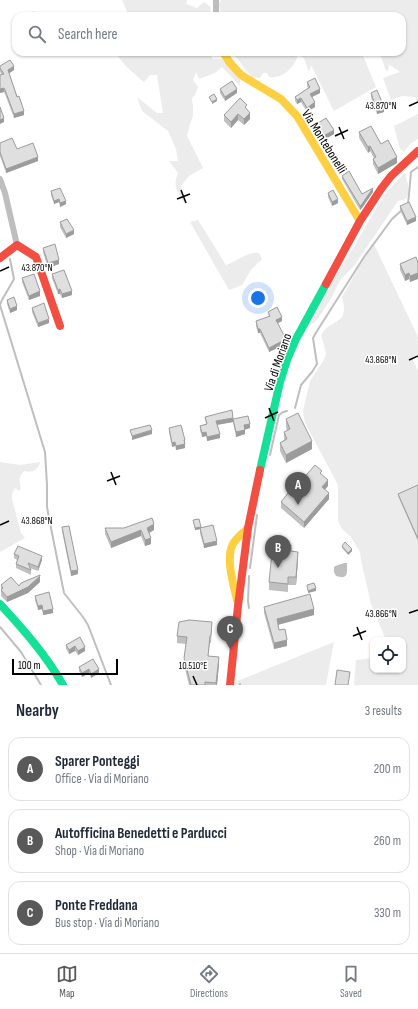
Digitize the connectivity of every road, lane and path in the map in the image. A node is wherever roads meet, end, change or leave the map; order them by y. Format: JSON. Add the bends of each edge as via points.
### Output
{"nodes":[{"id":1,"x":216,"y":0,"type":"edge"},
{"id":2,"x":216,"y":12,"type":"edge"},
{"id":3,"x":226,"y":56,"type":"edge"},
{"id":4,"x":418,"y":151,"type":"edge"},
{"id":5,"x":0,"y":179,"type":"edge"},
{"id":6,"x":360,"y":221,"type":"junction"},
{"id":7,"x":17,"y":245,"type":"junction"},
{"id":8,"x":0,"y":258,"type":"edge"},
{"id":9,"x":60,"y":326,"type":"dead end"},
{"id":10,"x":248,"y":528,"type":"junction"},
{"id":11,"x":0,"y":604,"type":"edge"},
{"id":12,"x":238,"y":606,"type":"junction"},
{"id":13,"x":63,"y":685,"type":"edge"},
{"id":14,"x":230,"y":685,"type":"edge"}],
"edges":[{"from":1,"to":2,"type":"street"},
{"from":3,"to":6,"type":"main road","name":"Via Montebonelli","via":[[242,75],[281,99],[297,116]]},
{"from":4,"to":6,"type":"main road","name":"Via di Moriano","via":[[381,189]]},
{"from":5,"to":7,"type":"street"},
{"from":6,"to":10,"type":"main road","name":"Via di Moriano","via":[[287,360]]},
{"from":7,"to":8,"type":"main road"},
{"from":7,"to":9,"type":"main road","via":[[36,257]]},
{"from":10,"to":12,"type":"main road","name":"Via di Moriano"},
{"from":10,"to":12,"type":"main road","via":[[232,545],[230,558]]},
{"from":11,"to":13,"type":"main road","via":[[47,659]]},
{"from":12,"to":14,"type":"main road","name":"Via di Moriano"}]}
